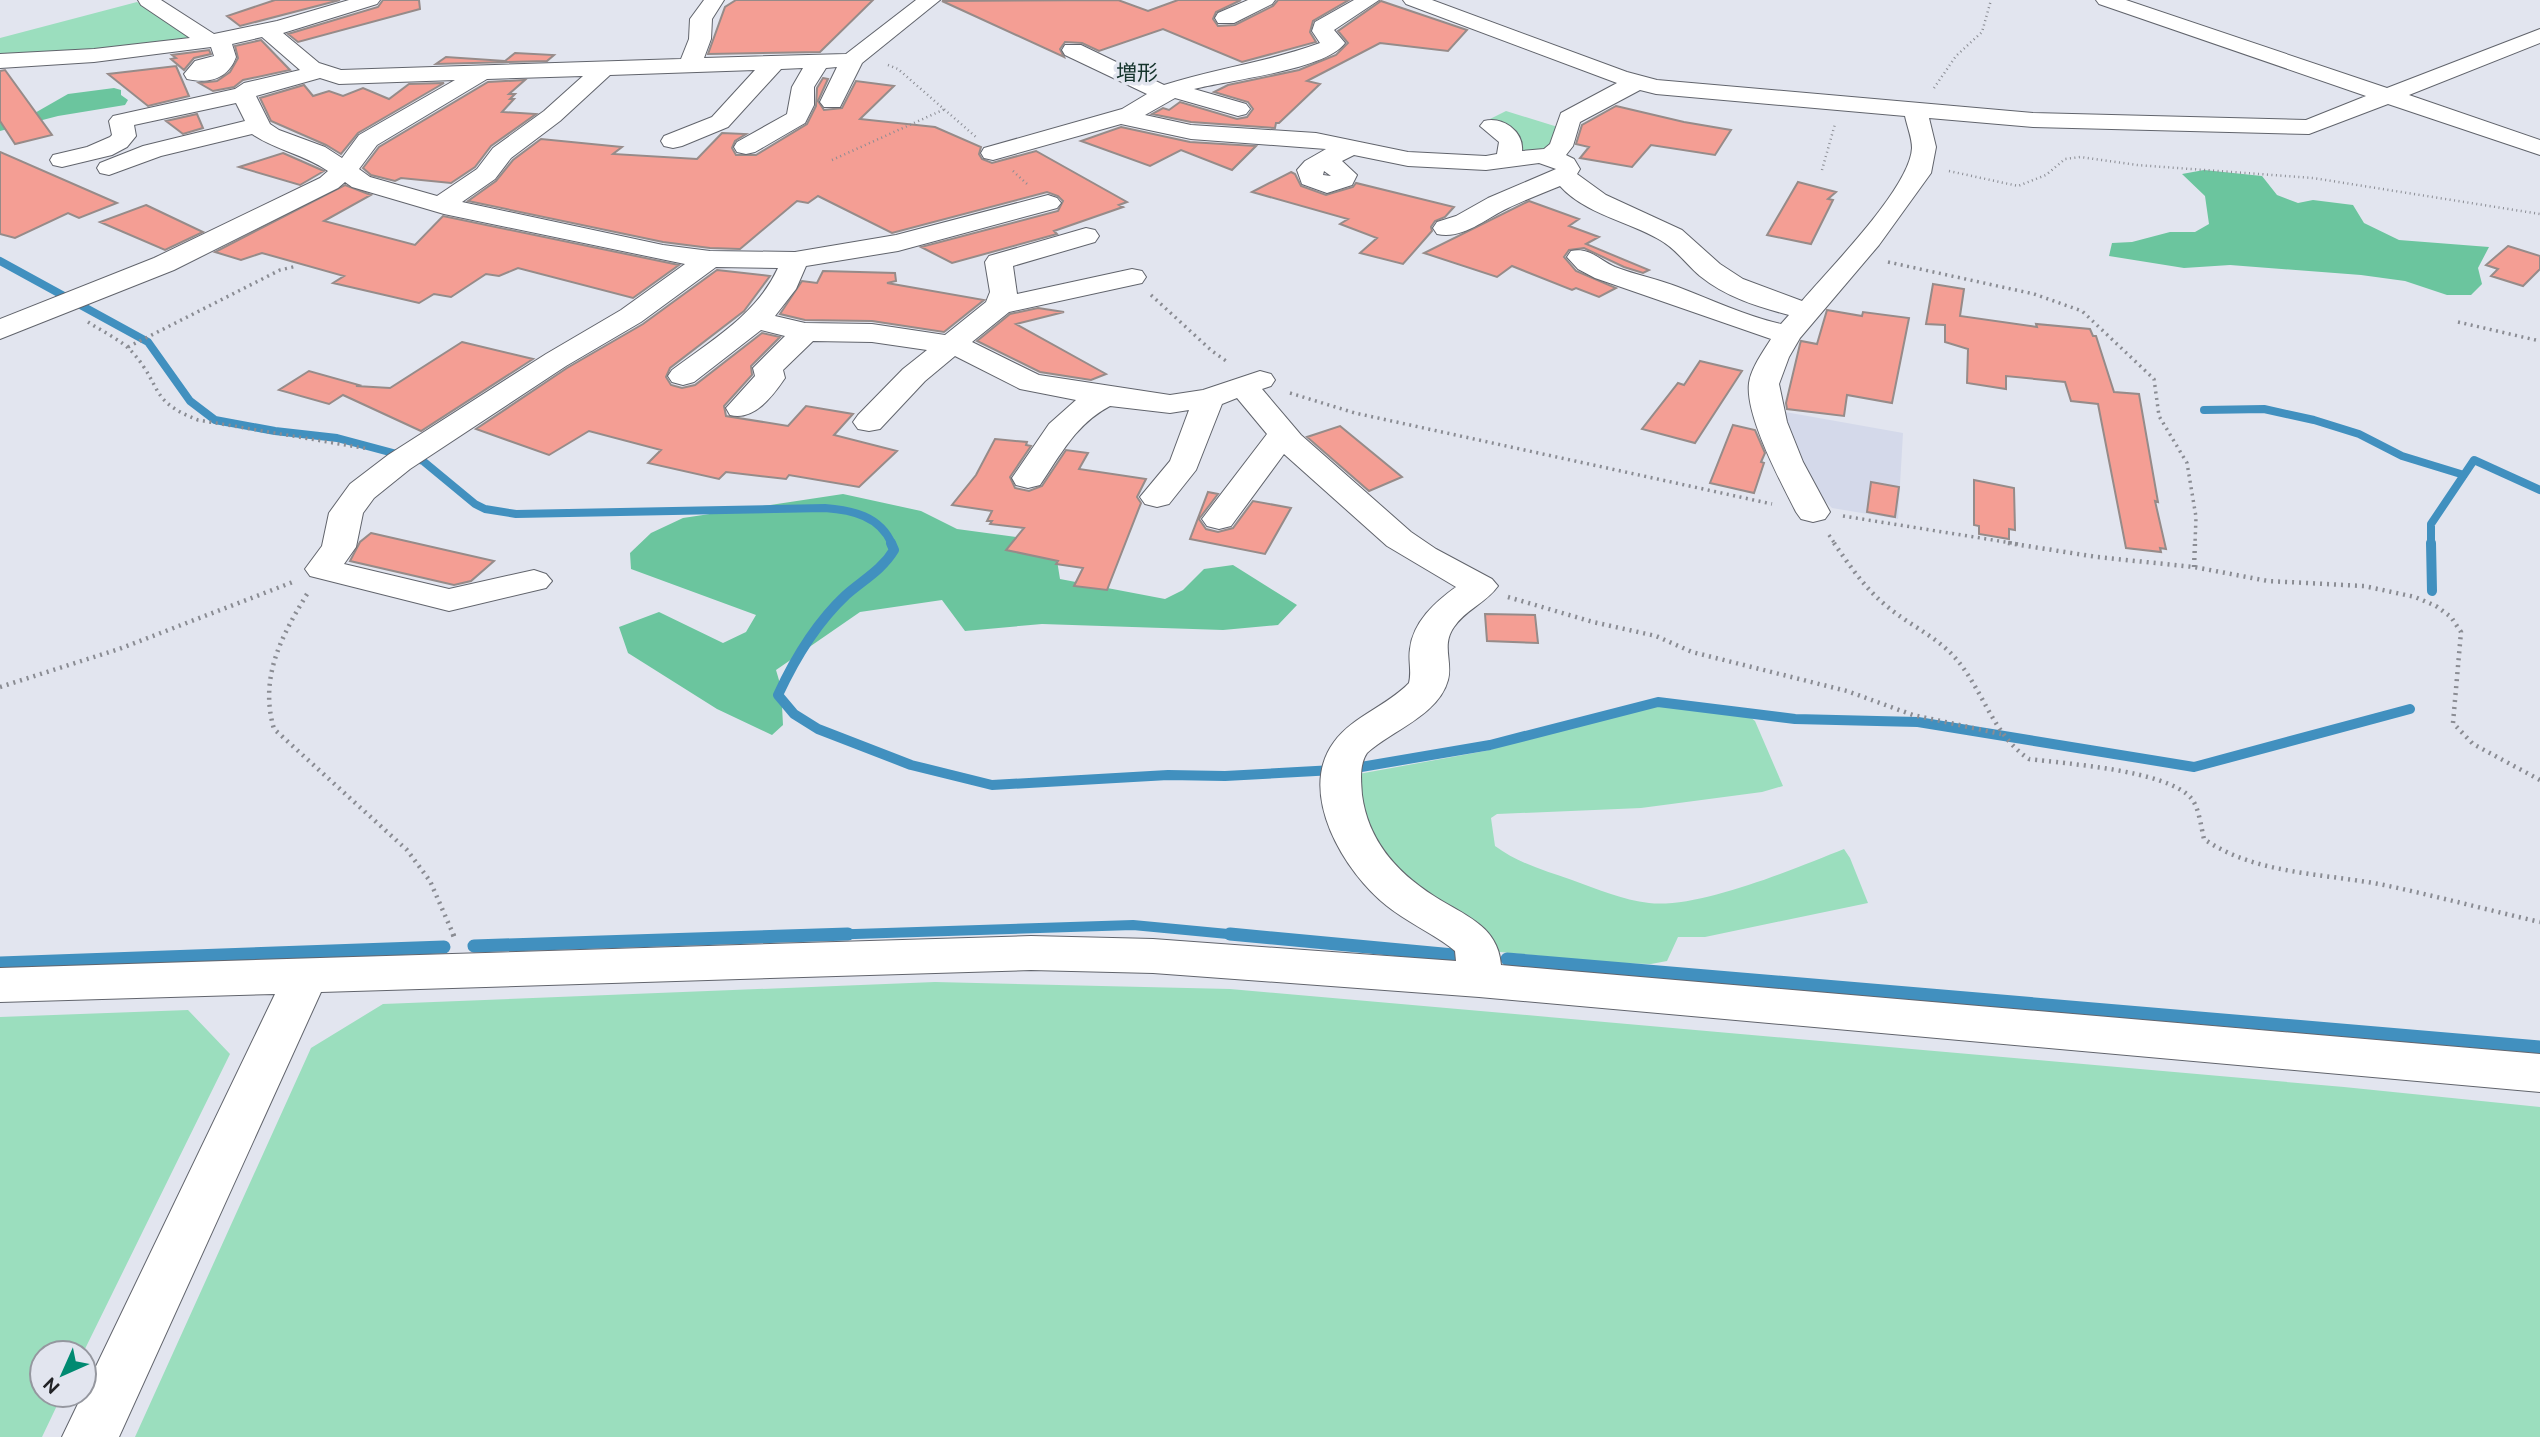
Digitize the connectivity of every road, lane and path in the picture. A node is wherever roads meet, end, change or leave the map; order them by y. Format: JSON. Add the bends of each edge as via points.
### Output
{"nodes":[{"id":1,"x":370,"y":0,"type":"edge"},
{"id":2,"x":714,"y":0,"type":"edge"},
{"id":3,"x":930,"y":0,"type":"edge"},
{"id":4,"x":1265,"y":0,"type":"edge"},
{"id":5,"x":1369,"y":0,"type":"edge"},
{"id":6,"x":1413,"y":0,"type":"edge"},
{"id":7,"x":1991,"y":0,"type":"edge"},
{"id":8,"x":2106,"y":0,"type":"edge"},
{"id":9,"x":148,"y":1,"type":"edge"},
{"id":10,"x":1226,"y":18,"type":"dead end"},
{"id":11,"x":268,"y":31,"type":"junction"},
{"id":12,"x":2540,"y":35,"type":"edge"},
{"id":13,"x":218,"y":46,"type":"junction"},
{"id":14,"x":1331,"y":46,"type":"junction"},
{"id":15,"x":1073,"y":50,"type":"dead end"},
{"id":16,"x":852,"y":60,"type":"junction"},
{"id":17,"x":0,"y":61,"type":"edge"},
{"id":18,"x":818,"y":62,"type":"junction"},
{"id":19,"x":773,"y":64,"type":"junction"},
{"id":20,"x":689,"y":67,"type":"junction"},
{"id":21,"x":601,"y":70,"type":"junction"},
{"id":22,"x":1332,"y":70,"type":"dead end"},
{"id":23,"x":319,"y":72,"type":"junction"},
{"id":24,"x":481,"y":74,"type":"junction"},
{"id":25,"x":389,"y":77,"type":"junction"},
{"id":26,"x":1637,"y":82,"type":"junction"},
{"id":27,"x":1168,"y":92,"type":"junction"},
{"id":28,"x":243,"y":94,"type":"junction"},
{"id":29,"x":2388,"y":96,"type":"junction"},
{"id":30,"x":369,"y":99,"type":"dead end"},
{"id":31,"x":832,"y":102,"type":"dead end"},
{"id":32,"x":1841,"y":103,"type":"junction"},
{"id":33,"x":945,"y":109,"type":"junction"},
{"id":34,"x":1238,"y":109,"type":"dead end"},
{"id":35,"x":1921,"y":111,"type":"junction"},
{"id":36,"x":1122,"y":117,"type":"junction"},
{"id":37,"x":258,"y":125,"type":"junction"},
{"id":38,"x":1091,"y":126,"type":"junction"},
{"id":39,"x":1492,"y":126,"type":"dead end"},
{"id":40,"x":673,"y":141,"type":"dead end"},
{"id":41,"x":1154,"y":145,"type":"dead end"},
{"id":42,"x":746,"y":147,"type":"dead end"},
{"id":43,"x":1350,"y":148,"type":"junction"},
{"id":44,"x":2540,"y":148,"type":"edge"},
{"id":45,"x":993,"y":153,"type":"junction"},
{"id":46,"x":62,"y":160,"type":"dead end"},
{"id":47,"x":832,"y":160,"type":"dead end"},
{"id":48,"x":1326,"y":160,"type":"dead end"},
{"id":49,"x":1509,"y":160,"type":"junction"},
{"id":50,"x":1557,"y":166,"type":"junction"},
{"id":51,"x":1921,"y":166,"type":"junction"},
{"id":52,"x":109,"y":168,"type":"dead end"},
{"id":53,"x":1822,"y":170,"type":"dead end"},
{"id":54,"x":341,"y":171,"type":"junction"},
{"id":55,"x":1048,"y":203,"type":"joint"},
{"id":56,"x":440,"y":205,"type":"junction"},
{"id":57,"x":2540,"y":214,"type":"edge"},
{"id":58,"x":252,"y":220,"type":"junction"},
{"id":59,"x":1446,"y":228,"type":"dead end"},
{"id":60,"x":188,"y":232,"type":"dead end"},
{"id":61,"x":1086,"y":236,"type":"dead end"},
{"id":62,"x":1856,"y":254,"type":"junction"},
{"id":63,"x":1581,"y":257,"type":"dead end"},
{"id":64,"x":710,"y":259,"type":"junction"},
{"id":65,"x":795,"y":260,"type":"junction"},
{"id":66,"x":297,"y":266,"type":"dead end"},
{"id":67,"x":1132,"y":277,"type":"joint"},
{"id":68,"x":70,"y":300,"type":"junction"},
{"id":69,"x":999,"y":306,"type":"junction"},
{"id":70,"x":1809,"y":311,"type":"junction"},
{"id":71,"x":756,"y":320,"type":"junction"},
{"id":72,"x":2458,"y":322,"type":"dead end"},
{"id":73,"x":0,"y":330,"type":"edge"},
{"id":74,"x":805,"y":332,"type":"junction"},
{"id":75,"x":1787,"y":334,"type":"junction"},
{"id":76,"x":2540,"y":341,"type":"edge"},
{"id":77,"x":954,"y":345,"type":"junction"},
{"id":78,"x":128,"y":347,"type":"junction"},
{"id":79,"x":683,"y":376,"type":"dead end"},
{"id":80,"x":1252,"y":384,"type":"junction"},
{"id":81,"x":1105,"y":396,"type":"junction"},
{"id":82,"x":1209,"y":398,"type":"junction"},
{"id":83,"x":741,"y":408,"type":"dead end"},
{"id":84,"x":869,"y":422,"type":"dead end"},
{"id":85,"x":1283,"y":435,"type":"junction"},
{"id":86,"x":405,"y":457,"type":"junction"},
{"id":87,"x":1028,"y":478,"type":"dead end"},
{"id":88,"x":1157,"y":497,"type":"dead end"},
{"id":89,"x":1813,"y":512,"type":"junction"},
{"id":90,"x":1219,"y":519,"type":"dead end"},
{"id":91,"x":2194,"y":567,"type":"junction"},
{"id":92,"x":322,"y":569,"type":"junction"},
{"id":93,"x":534,"y":581,"type":"dead end"},
{"id":94,"x":1480,"y":586,"type":"junction"},
{"id":95,"x":0,"y":687,"type":"edge"},
{"id":96,"x":2002,"y":734,"type":"junction"},
{"id":97,"x":2540,"y":780,"type":"edge"},
{"id":98,"x":2540,"y":922,"type":"edge"},
{"id":99,"x":463,"y":972,"type":"junction"},
{"id":100,"x":306,"y":976,"type":"junction"},
{"id":101,"x":1479,"y":980,"type":"junction"},
{"id":102,"x":0,"y":985,"type":"edge"},
{"id":103,"x":2540,"y":1073,"type":"edge"},
{"id":104,"x":90,"y":1437,"type":"edge"}],
"edges":[{"from":1,"to":11,"type":"street"},
{"from":2,"to":20,"type":"street","via":[[701,19],[700,39]]},
{"from":3,"to":16,"type":"street"},
{"from":4,"to":10,"type":"street"},
{"from":5,"to":14,"type":"street","via":[[1322,27],[1334,43]]},
{"from":6,"to":26,"type":"street"},
{"from":7,"to":35,"type":"path","via":[[1982,32],[1952,62]]},
{"from":8,"to":29,"type":"street"},
{"from":9,"to":13,"type":"street"},
{"from":11,"to":13,"type":"street"},
{"from":11,"to":23,"type":"street"},
{"from":12,"to":29,"type":"street"},
{"from":13,"to":17,"type":"street"},
{"from":14,"to":22,"type":"street"},
{"from":14,"to":27,"type":"street","via":[[1287,63],[1204,79]]},
{"from":15,"to":27,"type":"street"},
{"from":16,"to":18,"type":"street"},
{"from":16,"to":31,"type":"street"},
{"from":16,"to":33,"type":"path","via":[[898,69]]},
{"from":18,"to":19,"type":"street"},
{"from":18,"to":42,"type":"street","via":[[803,87],[797,118]]},
{"from":19,"to":20,"type":"street"},
{"from":19,"to":40,"type":"street","via":[[720,122]]},
{"from":20,"to":21,"type":"street"},
{"from":21,"to":24,"type":"street"},
{"from":21,"to":56,"type":"street","via":[[552,116],[502,153],[486,174]]},
{"from":23,"to":25,"type":"street","via":[[339,77]]},
{"from":23,"to":28,"type":"street"},
{"from":24,"to":25,"type":"street"},
{"from":24,"to":54,"type":"street","via":[[368,140]]},
{"from":25,"to":30,"type":"street"},
{"from":26,"to":32,"type":"street","via":[[1677,90]]},
{"from":26,"to":50,"type":"street","via":[[1569,118]]},
{"from":27,"to":34,"type":"street"},
{"from":27,"to":36,"type":"street"},
{"from":28,"to":37,"type":"street"},
{"from":28,"to":46,"type":"street","via":[[121,121],[124,136],[119,143]]},
{"from":29,"to":35,"type":"street","via":[[2309,127],[2033,120]]},
{"from":29,"to":44,"type":"street"},
{"from":32,"to":35,"type":"street"},
{"from":32,"to":53,"type":"path"},
{"from":33,"to":45,"type":"path"},
{"from":33,"to":47,"type":"path"},
{"from":35,"to":51,"type":"street","via":[[1917,116],[1924,146]]},
{"from":36,"to":38,"type":"street"},
{"from":36,"to":43,"type":"street","via":[[1191,132],[1301,139]]},
{"from":37,"to":52,"type":"street","via":[[152,151]]},
{"from":37,"to":54,"type":"street","via":[[270,135],[316,152]]},
{"from":38,"to":41,"type":"street"},
{"from":38,"to":45,"type":"street"},
{"from":39,"to":49,"type":"street","via":[[1511,140]]},
{"from":43,"to":48,"type":"street"},
{"from":43,"to":49,"type":"street","via":[[1408,159]]},
{"from":45,"to":55,"type":"path"},
{"from":49,"to":50,"type":"street"},
{"from":50,"to":59,"type":"street","via":[[1465,222]]},
{"from":50,"to":70,"type":"street","via":[[1578,191],[1683,243],[1735,286]]},
{"from":51,"to":57,"type":"path","via":[[2018,186],[2046,176],[2065,159],[2080,158],[2313,178]]},
{"from":51,"to":62,"type":"street"},
{"from":54,"to":56,"type":"street","via":[[360,182]]},
{"from":54,"to":58,"type":"street","via":[[329,183]]},
{"from":55,"to":65,"type":"street","via":[[898,243]]},
{"from":56,"to":64,"type":"street"},
{"from":58,"to":60,"type":"street","via":[[217,223]]},
{"from":58,"to":68,"type":"street","via":[[164,264]]},
{"from":61,"to":69,"type":"street","via":[[999,262],[1004,292]]},
{"from":62,"to":70,"type":"street"},
{"from":62,"to":91,"type":"path","via":[[2034,293],[2082,311],[2154,379],[2159,416],[2187,463],[2196,517]]},
{"from":63,"to":75,"type":"street","via":[[1605,272]]},
{"from":64,"to":65,"type":"street"},
{"from":64,"to":86,"type":"street","via":[[631,316]]},
{"from":65,"to":71,"type":"street","via":[[782,289]]},
{"from":66,"to":78,"type":"path"},
{"from":67,"to":69,"type":"street"},
{"from":67,"to":80,"type":"path"},
{"from":68,"to":73,"type":"street"},
{"from":68,"to":78,"type":"path"},
{"from":69,"to":77,"type":"street"},
{"from":70,"to":75,"type":"street"},
{"from":71,"to":74,"type":"street"},
{"from":71,"to":79,"type":"street"},
{"from":72,"to":76,"type":"path"},
{"from":74,"to":77,"type":"street","via":[[872,333]]},
{"from":74,"to":83,"type":"street","via":[[768,368],[770,378]]},
{"from":75,"to":89,"type":"street","via":[[1764,384],[1767,409]]},
{"from":77,"to":81,"type":"street","via":[[1042,387]]},
{"from":77,"to":84,"type":"street","via":[[914,376]]},
{"from":78,"to":86,"type":"path","via":[[142,363],[164,406],[178,414]]},
{"from":80,"to":82,"type":"street"},
{"from":80,"to":85,"type":"street"},
{"from":80,"to":89,"type":"path","via":[[1355,413]]},
{"from":81,"to":82,"type":"street","via":[[1170,404]]},
{"from":81,"to":87,"type":"street","via":[[1071,418]]},
{"from":82,"to":88,"type":"street","via":[[1185,463]]},
{"from":85,"to":90,"type":"street"},
{"from":85,"to":94,"type":"street","via":[[1399,539]]},
{"from":86,"to":92,"type":"street","via":[[362,491],[346,513],[339,547]]},
{"from":89,"to":91,"type":"path","via":[[2097,558]]},
{"from":89,"to":96,"type":"path","via":[[1870,592],[1954,656]]},
{"from":91,"to":97,"type":"path","via":[[2268,581],[2364,586],[2436,606],[2461,632],[2453,723],[2473,744]]},
{"from":92,"to":93,"type":"street","via":[[449,600]]},
{"from":92,"to":95,"type":"path","via":[[119,649]]},
{"from":92,"to":99,"type":"path","via":[[276,650],[266,690],[268,713],[274,729],[407,850],[430,881]]},
{"from":94,"to":96,"type":"path","via":[[1555,611],[1656,636],[1692,652],[1847,691],[1913,715]]},
{"from":94,"to":101,"type":"street","via":[[1434,627],[1427,652],[1431,665],[1426,689],[1346,755],[1341,792],[1346,821],[1371,866],[1385,883],[1461,931],[1476,946]]},
{"from":96,"to":98,"type":"path","via":[[2029,759],[2154,778],[2177,786],[2193,800],[2204,839],[2236,858]]},
{"from":99,"to":100,"type":"street"},
{"from":99,"to":101,"type":"street","via":[[1031,953],[1153,956]]},
{"from":100,"to":102,"type":"street"},
{"from":100,"to":104,"type":"street"},
{"from":101,"to":103,"type":"street"}]}
